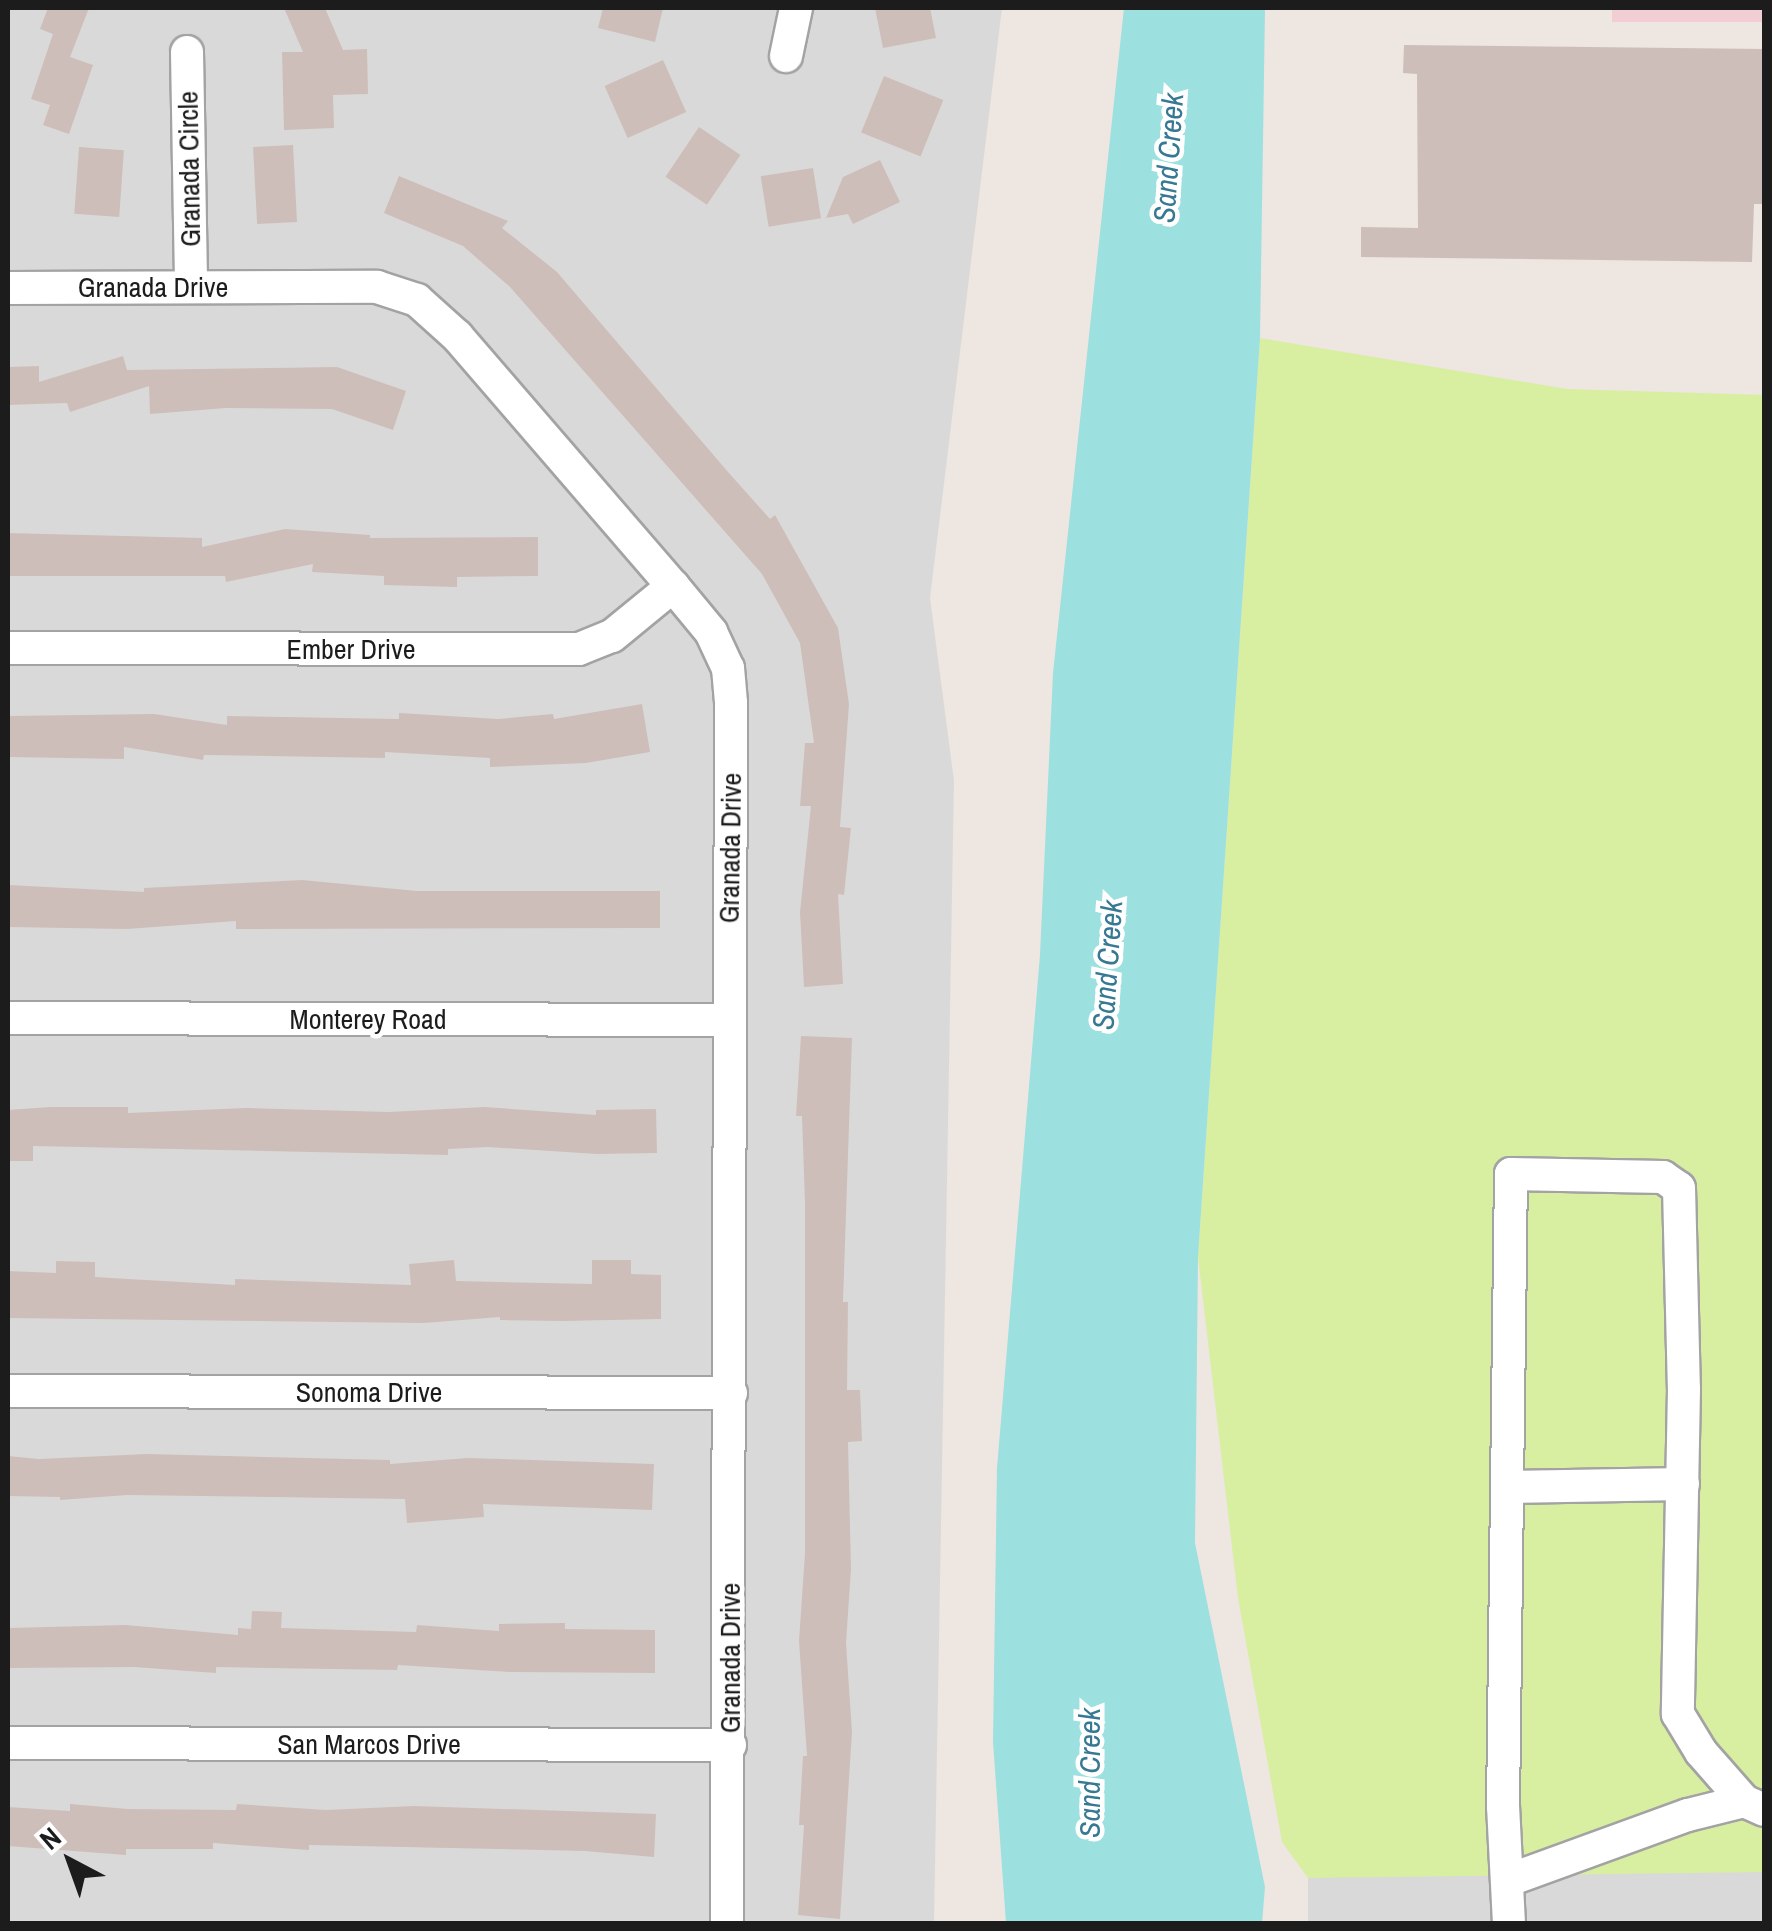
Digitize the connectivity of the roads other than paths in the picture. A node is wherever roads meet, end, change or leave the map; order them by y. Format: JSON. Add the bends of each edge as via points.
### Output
{"nodes":[{"id":1,"x":796,"y":8,"type":"edge"},
{"id":2,"x":188,"y":52,"type":"dead end"},
{"id":3,"x":786,"y":56,"type":"dead end"},
{"id":4,"x":191,"y":286,"type":"junction"},
{"id":5,"x":8,"y":288,"type":"edge"},
{"id":6,"x":673,"y":586,"type":"junction"},
{"id":7,"x":8,"y":648,"type":"edge"},
{"id":8,"x":8,"y":1018,"type":"edge"},
{"id":9,"x":728,"y":1020,"type":"junction"},
{"id":10,"x":8,"y":1391,"type":"edge"},
{"id":11,"x":731,"y":1393,"type":"junction"},
{"id":12,"x":1683,"y":1484,"type":"junction"},
{"id":13,"x":1508,"y":1488,"type":"junction"},
{"id":14,"x":8,"y":1743,"type":"edge"},
{"id":15,"x":730,"y":1745,"type":"junction"},
{"id":16,"x":1754,"y":1805,"type":"edge"},
{"id":17,"x":1509,"y":1880,"type":"junction"},
{"id":18,"x":727,"y":1924,"type":"edge"},
{"id":19,"x":1509,"y":1924,"type":"edge"}],
"edges":[{"from":1,"to":3,"type":"street"},
{"from":2,"to":4,"type":"street","name":"Granada Circle"},
{"from":4,"to":5,"type":"street","name":"Granada Drive"},
{"from":4,"to":6,"type":"street","name":"Granada Drive","via":[[377,287],[417,300],[457,336]]},
{"from":6,"to":7,"type":"street","name":"Ember Drive","via":[[612,636],[579,649]]},
{"from":6,"to":9,"type":"street","name":"Granada Drive","via":[[711,632],[728,668]]},
{"from":8,"to":9,"type":"street","name":"Monterey Road"},
{"from":9,"to":11,"type":"street","name":"Granada Drive"},
{"from":10,"to":11,"type":"street","name":"Sonoma Drive"},
{"from":11,"to":15,"type":"street","name":"Granada Drive"},
{"from":12,"to":13,"type":"street"},
{"from":12,"to":13,"type":"street","via":[[1679,1188],[1663,1177],[1511,1174]]},
{"from":12,"to":16,"type":"street","via":[[1678,1714],[1701,1752]]},
{"from":13,"to":17,"type":"street","via":[[1503,1807]]},
{"from":14,"to":15,"type":"street","name":"San Marcos Drive"},
{"from":15,"to":18,"type":"street","name":"Granada Drive"},
{"from":16,"to":17,"type":"street","via":[[1688,1815]]},
{"from":17,"to":19,"type":"street"}]}
